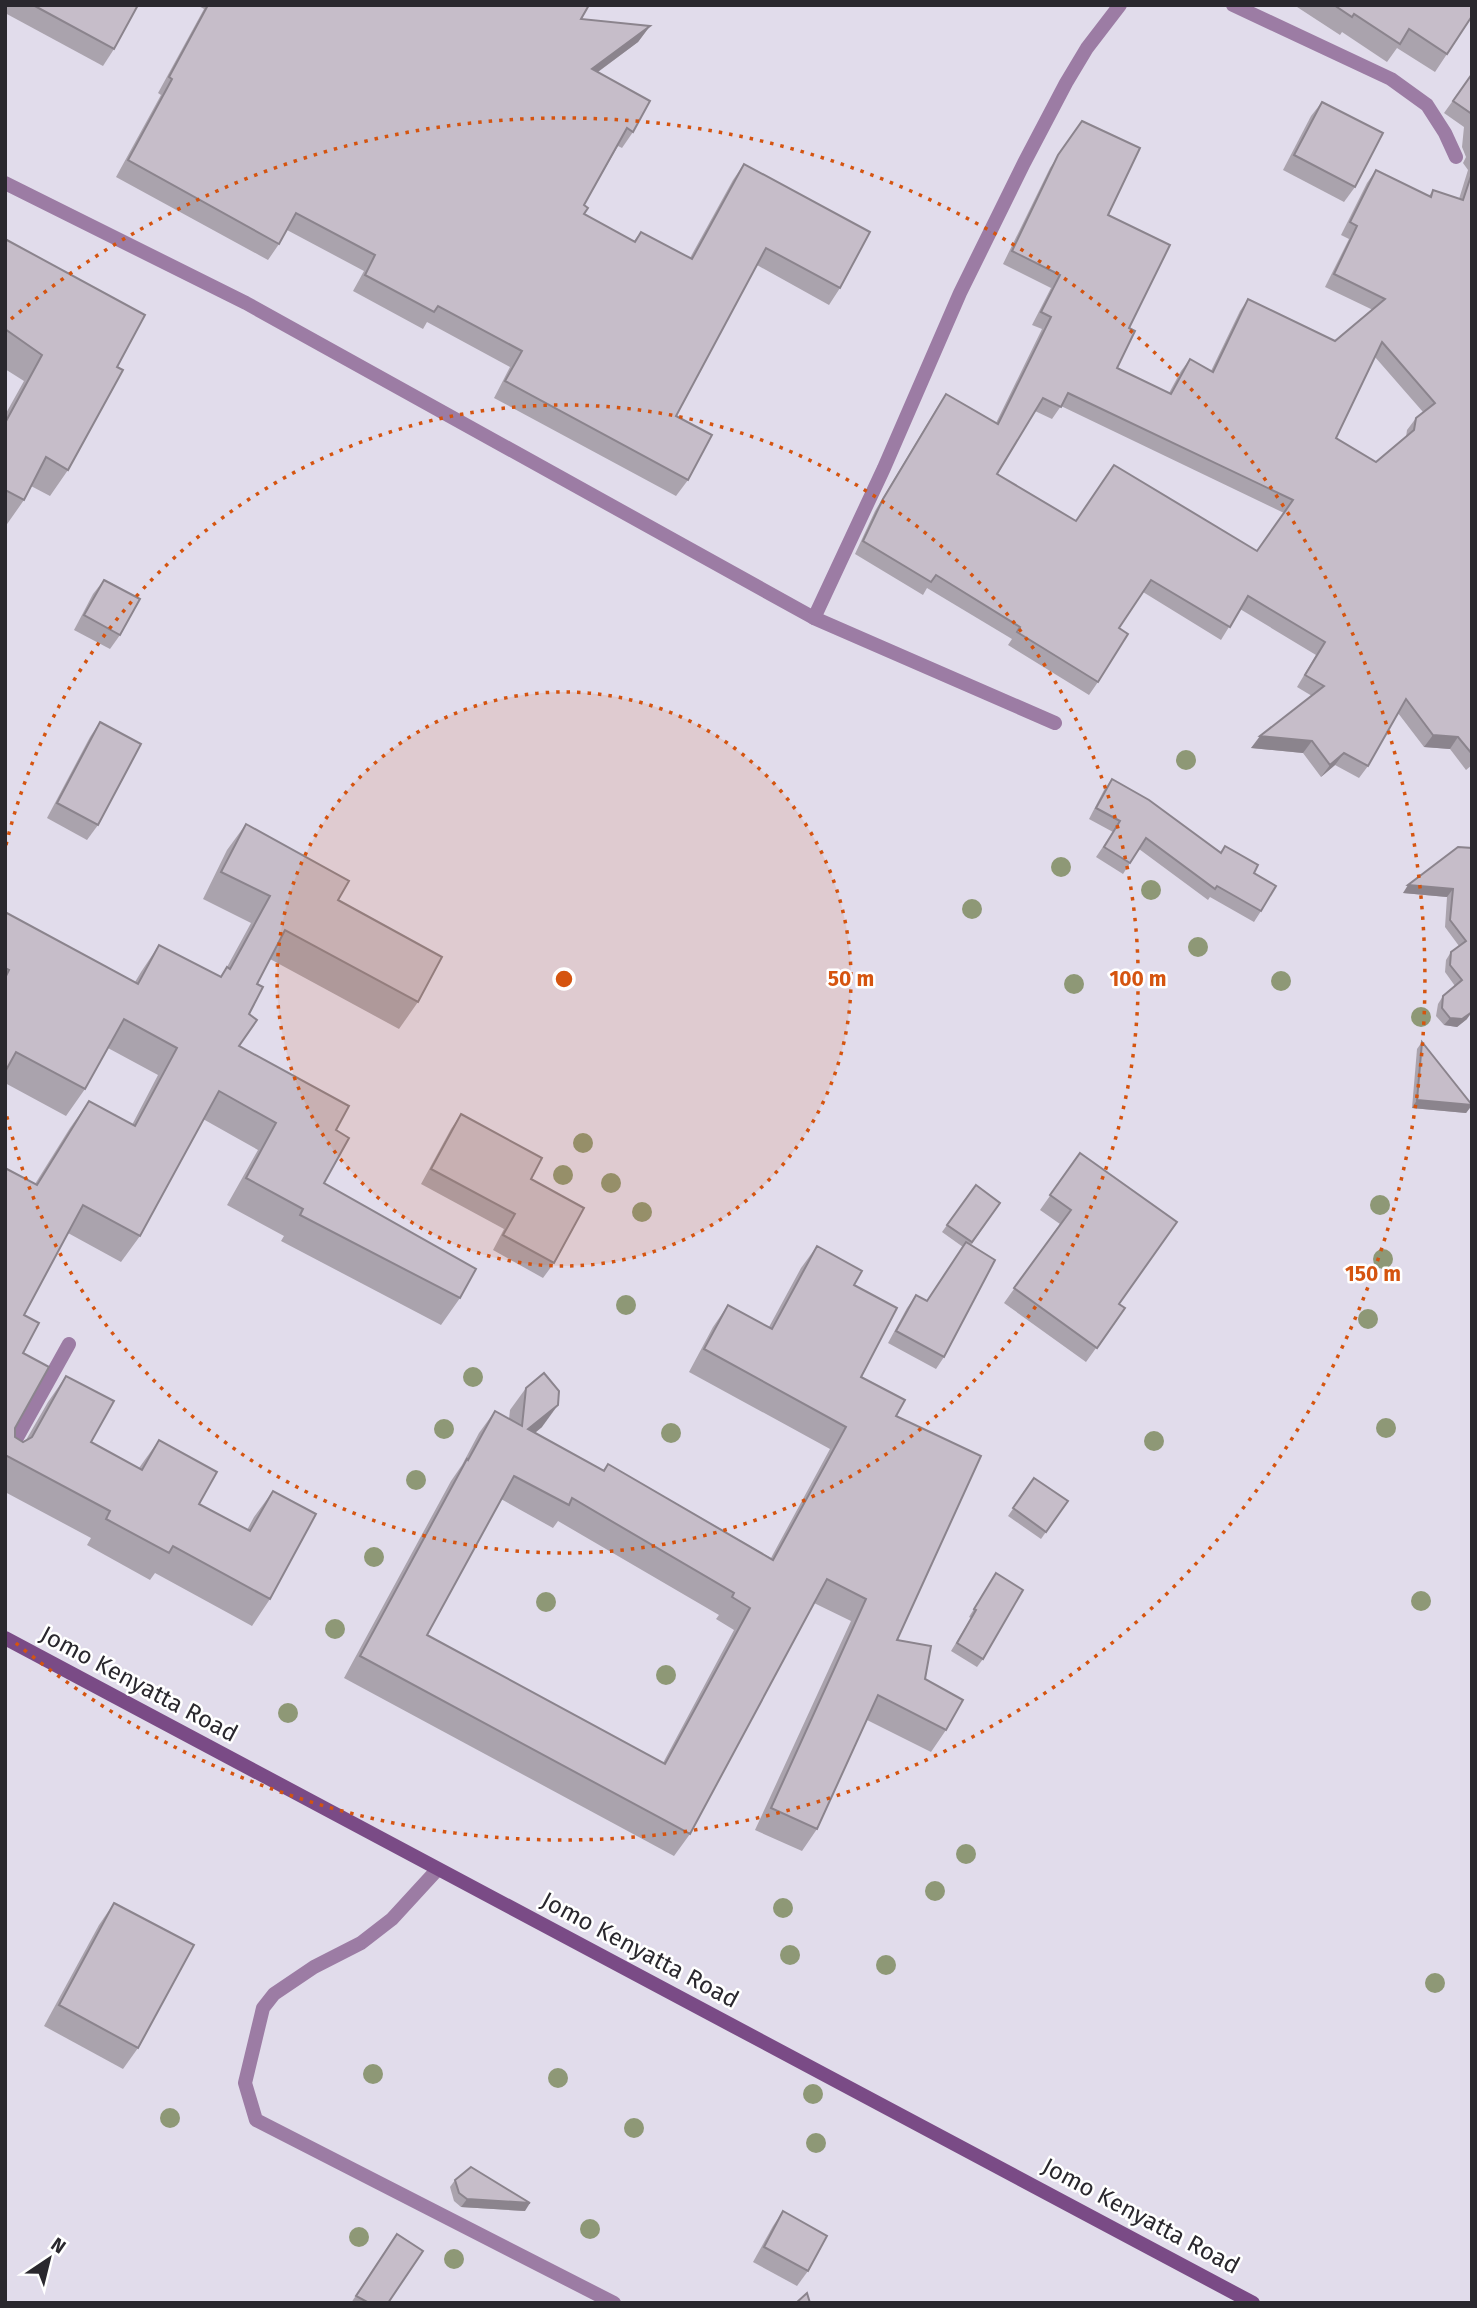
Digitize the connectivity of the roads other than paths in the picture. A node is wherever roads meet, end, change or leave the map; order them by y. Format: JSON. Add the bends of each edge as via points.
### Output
{"nodes":[{"id":1,"x":1120,"y":5,"type":"edge"},
{"id":2,"x":1233,"y":5,"type":"edge"},
{"id":3,"x":1456,"y":157,"type":"dead end"},
{"id":4,"x":5,"y":183,"type":"edge"},
{"id":5,"x":814,"y":618,"type":"junction"},
{"id":6,"x":1055,"y":723,"type":"dead end"},
{"id":7,"x":69,"y":1344,"type":"dead end"},
{"id":8,"x":5,"y":1459,"type":"edge"},
{"id":9,"x":5,"y":1638,"type":"edge"},
{"id":10,"x":437,"y":1870,"type":"junction"},
{"id":11,"x":614,"y":2303,"type":"edge"},
{"id":12,"x":1253,"y":2303,"type":"edge"}],
"edges":[{"from":1,"to":5,"type":"street","via":[[1087,48],[1024,163]]},
{"from":2,"to":3,"type":"street","via":[[1391,79],[1427,105]]},
{"from":4,"to":5,"type":"street","via":[[246,303]]},
{"from":5,"to":6,"type":"street"},
{"from":7,"to":8,"type":"street"},
{"from":9,"to":10,"type":"main road","name":"Jomo Kenyatta Road"},
{"from":10,"to":11,"type":"street","via":[[392,1919],[274,1994],[263,2008],[245,2083],[257,2120]]},
{"from":10,"to":12,"type":"main road","name":"Jomo Kenyatta Road"}]}
